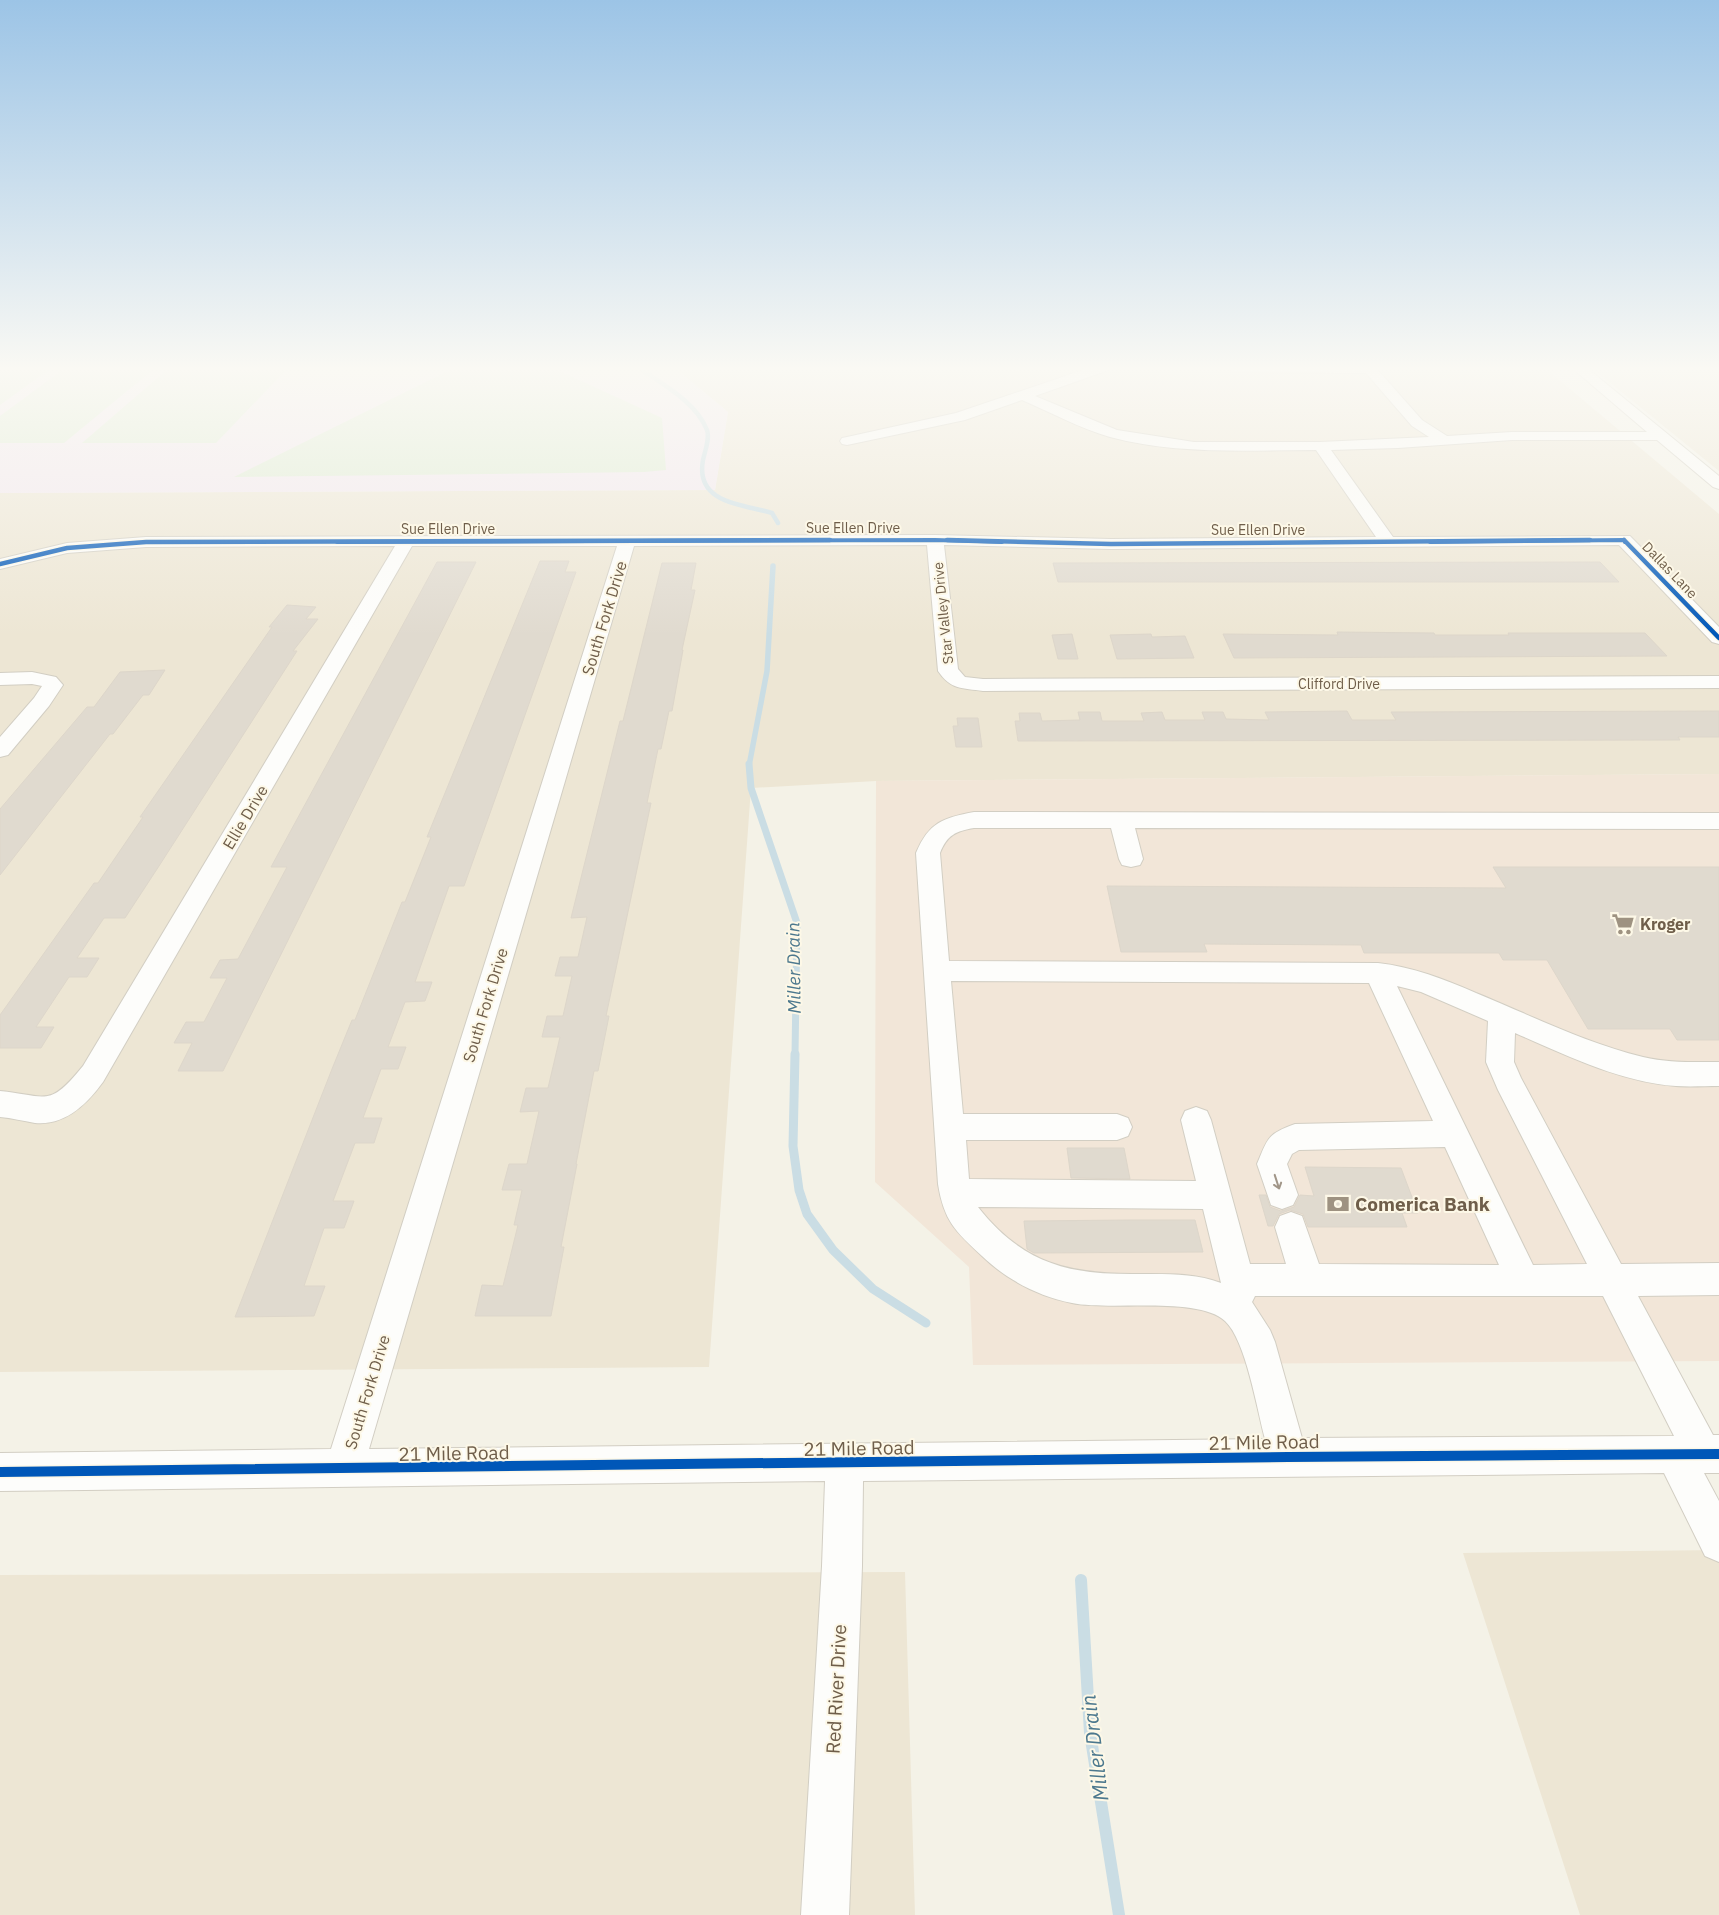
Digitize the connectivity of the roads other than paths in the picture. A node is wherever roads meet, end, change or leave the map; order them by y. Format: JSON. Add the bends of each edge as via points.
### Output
{"nodes":[{"id":1,"x":1328,"y":457,"type":"edge"},
{"id":2,"x":1686,"y":457,"type":"edge"},
{"id":3,"x":1719,"y":484,"type":"edge"},
{"id":4,"x":935,"y":540,"type":"junction"},
{"id":5,"x":1624,"y":540,"type":"joint"},
{"id":6,"x":627,"y":541,"type":"junction"},
{"id":7,"x":1387,"y":541,"type":"junction"},
{"id":8,"x":407,"y":542,"type":"junction"},
{"id":9,"x":0,"y":564,"type":"edge"},
{"id":10,"x":1719,"y":638,"type":"edge"},
{"id":11,"x":0,"y":679,"type":"edge"},
{"id":12,"x":49,"y":681,"type":"joint"},
{"id":13,"x":959,"y":682,"type":"joint"},
{"id":14,"x":1719,"y":682,"type":"edge"},
{"id":15,"x":0,"y":750,"type":"edge"},
{"id":16,"x":1121,"y":820,"type":"junction"},
{"id":17,"x":1719,"y":821,"type":"edge"},
{"id":18,"x":1131,"y":860,"type":"dead end"},
{"id":19,"x":937,"y":971,"type":"junction"},
{"id":20,"x":1378,"y":973,"type":"junction"},
{"id":21,"x":1502,"y":1015,"type":"junction"},
{"id":22,"x":1719,"y":1074,"type":"edge"},
{"id":23,"x":0,"y":1104,"type":"edge"},
{"id":24,"x":1196,"y":1120,"type":"dead end"},
{"id":25,"x":949,"y":1126,"type":"junction"},
{"id":26,"x":1117,"y":1127,"type":"dead end"},
{"id":27,"x":1454,"y":1134,"type":"junction"},
{"id":28,"x":955,"y":1193,"type":"junction"},
{"id":29,"x":1216,"y":1195,"type":"junction"},
{"id":30,"x":1282,"y":1195,"type":"dead end"},
{"id":31,"x":1291,"y":1226,"type":"dead end"},
{"id":32,"x":1719,"y":1279,"type":"edge"},
{"id":33,"x":1611,"y":1280,"type":"junction"},
{"id":34,"x":1308,"y":1281,"type":"junction"},
{"id":35,"x":1524,"y":1281,"type":"junction"},
{"id":36,"x":1238,"y":1294,"type":"junction"},
{"id":37,"x":1699,"y":1454,"type":"edge"},
{"id":38,"x":1288,"y":1457,"type":"junction"},
{"id":39,"x":844,"y":1463,"type":"junction"},
{"id":40,"x":344,"y":1469,"type":"junction"},
{"id":41,"x":0,"y":1472,"type":"edge"},
{"id":42,"x":1719,"y":1542,"type":"edge"},
{"id":43,"x":825,"y":1915,"type":"edge"}],
"edges":[{"from":1,"to":7,"type":"street"},
{"from":2,"to":3,"type":"street"},
{"from":4,"to":6,"type":"street","name":"Sue Ellen Drive"},
{"from":4,"to":7,"type":"street","name":"Sue Ellen Drive","via":[[1111,544]]},
{"from":4,"to":13,"type":"street","name":"Star Valley Drive","via":[[948,671]]},
{"from":5,"to":7,"type":"street","name":"Sue Ellen Drive"},
{"from":5,"to":10,"type":"street","name":"Dallas Lane"},
{"from":6,"to":8,"type":"street","name":"Sue Ellen Drive"},
{"from":6,"to":40,"type":"street","name":"South Fork Drive"},
{"from":8,"to":9,"type":"street","name":"Sue Ellen Drive","via":[[146,542],[81,546]]},
{"from":8,"to":23,"type":"street","name":"Ellie Drive","via":[[93,1074],[68,1102],[55,1108],[37,1110]]},
{"from":11,"to":12,"type":"street"},
{"from":12,"to":15,"type":"street","via":[[52,684],[48,694]]},
{"from":13,"to":14,"type":"street","name":"Clifford Drive","via":[[1003,685]]},
{"from":16,"to":17,"type":"street"},
{"from":16,"to":18,"type":"street"},
{"from":16,"to":19,"type":"street","via":[[974,820],[946,826],[933,839],[928,853]]},
{"from":19,"to":20,"type":"street"},
{"from":19,"to":25,"type":"street"},
{"from":20,"to":21,"type":"street","via":[[1412,979]]},
{"from":20,"to":27,"type":"street"},
{"from":21,"to":22,"type":"street","via":[[1599,1056],[1644,1069],[1676,1074]]},
{"from":21,"to":33,"type":"street","via":[[1500,1062]]},
{"from":24,"to":29,"type":"street"},
{"from":25,"to":26,"type":"street"},
{"from":25,"to":28,"type":"street"},
{"from":27,"to":30,"type":"street","one_way":true,"via":[[1295,1137],[1280,1145],[1272,1164]]},
{"from":27,"to":35,"type":"street"},
{"from":28,"to":29,"type":"street"},
{"from":28,"to":36,"type":"street","via":[[958,1207],[975,1229],[1034,1275],[1072,1286],[1182,1290],[1212,1296]]},
{"from":29,"to":36,"type":"street"},
{"from":31,"to":34,"type":"street"},
{"from":32,"to":33,"type":"street"},
{"from":33,"to":35,"type":"street"},
{"from":33,"to":37,"type":"street"},
{"from":34,"to":35,"type":"street"},
{"from":34,"to":36,"type":"street"},
{"from":36,"to":38,"type":"street","via":[[1258,1342]]},
{"from":37,"to":38,"type":"street","name":"21 Mile Road"},
{"from":37,"to":42,"type":"street"},
{"from":38,"to":39,"type":"street","name":"21 Mile Road"},
{"from":39,"to":40,"type":"street","name":"21 Mile Road"},
{"from":39,"to":43,"type":"street","name":"Red River Drive"},
{"from":40,"to":41,"type":"street","name":"21 Mile Road"}]}
